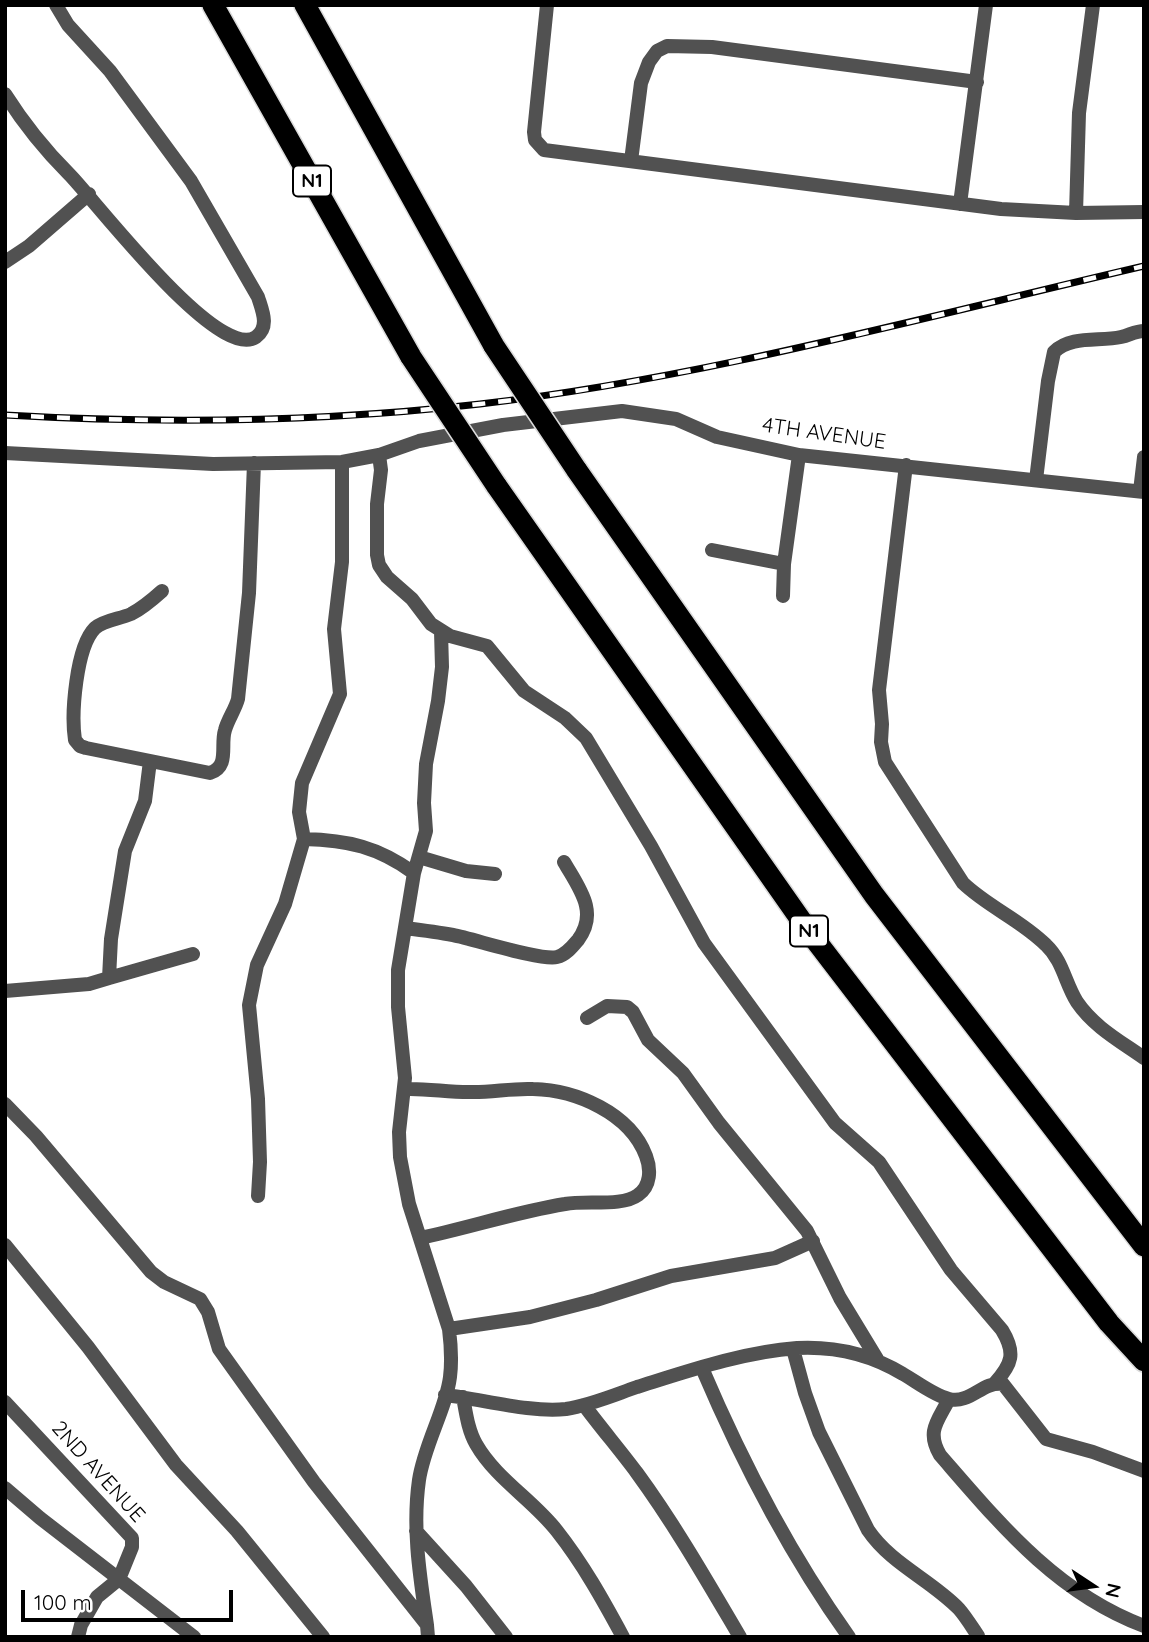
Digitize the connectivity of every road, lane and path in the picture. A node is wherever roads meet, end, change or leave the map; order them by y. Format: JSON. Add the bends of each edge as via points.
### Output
{"nodes":[{"id":1,"x":56,"y":5,"type":"edge"},
{"id":2,"x":213,"y":5,"type":"edge"},
{"id":3,"x":305,"y":5,"type":"edge"},
{"id":4,"x":547,"y":5,"type":"edge"},
{"id":5,"x":986,"y":5,"type":"edge"},
{"id":6,"x":1093,"y":5,"type":"edge"},
{"id":7,"x":976,"y":82,"type":"junction"},
{"id":8,"x":5,"y":94,"type":"edge"},
{"id":9,"x":631,"y":161,"type":"junction"},
{"id":10,"x":89,"y":194,"type":"junction"},
{"id":11,"x":960,"y":204,"type":"junction"},
{"id":12,"x":1144,"y":212,"type":"edge"},
{"id":13,"x":1076,"y":213,"type":"junction"},
{"id":14,"x":5,"y":262,"type":"edge"},
{"id":15,"x":1144,"y":331,"type":"edge"},
{"id":16,"x":5,"y":453,"type":"edge"},
{"id":17,"x":379,"y":455,"type":"junction"},
{"id":18,"x":799,"y":455,"type":"junction"},
{"id":19,"x":1144,"y":457,"type":"edge"},
{"id":20,"x":342,"y":462,"type":"junction"},
{"id":21,"x":254,"y":463,"type":"junction"},
{"id":22,"x":906,"y":465,"type":"junction"},
{"id":23,"x":1036,"y":480,"type":"junction"},
{"id":24,"x":1142,"y":492,"type":"edge"},
{"id":25,"x":712,"y":550,"type":"dead end"},
{"id":26,"x":784,"y":564,"type":"junction"},
{"id":27,"x":162,"y":591,"type":"dead end"},
{"id":28,"x":783,"y":596,"type":"dead end"},
{"id":29,"x":441,"y":631,"type":"junction"},
{"id":30,"x":150,"y":761,"type":"junction"},
{"id":31,"x":304,"y":839,"type":"junction"},
{"id":32,"x":419,"y":857,"type":"junction"},
{"id":33,"x":564,"y":862,"type":"dead end"},
{"id":34,"x":414,"y":873,"type":"junction"},
{"id":35,"x":495,"y":874,"type":"dead end"},
{"id":36,"x":405,"y":928,"type":"junction"},
{"id":37,"x":193,"y":954,"type":"dead end"},
{"id":38,"x":109,"y":978,"type":"junction"},
{"id":39,"x":5,"y":991,"type":"edge"},
{"id":40,"x":587,"y":1018,"type":"dead end"},
{"id":41,"x":1144,"y":1058,"type":"edge"},
{"id":42,"x":405,"y":1089,"type":"junction"},
{"id":43,"x":5,"y":1104,"type":"edge"},
{"id":44,"x":258,"y":1196,"type":"dead end"},
{"id":45,"x":420,"y":1238,"type":"junction"},
{"id":46,"x":813,"y":1241,"type":"junction"},
{"id":47,"x":5,"y":1245,"type":"edge"},
{"id":48,"x":1144,"y":1246,"type":"edge"},
{"id":49,"x":449,"y":1329,"type":"junction"},
{"id":50,"x":793,"y":1349,"type":"junction"},
{"id":51,"x":877,"y":1359,"type":"junction"},
{"id":52,"x":1144,"y":1361,"type":"edge"},
{"id":53,"x":702,"y":1368,"type":"junction"},
{"id":54,"x":995,"y":1383,"type":"junction"},
{"id":55,"x":445,"y":1395,"type":"junction"},
{"id":56,"x":463,"y":1397,"type":"junction"},
{"id":57,"x":949,"y":1399,"type":"junction"},
{"id":58,"x":5,"y":1402,"type":"edge"},
{"id":59,"x":584,"y":1405,"type":"junction"},
{"id":60,"x":1144,"y":1471,"type":"edge"},
{"id":61,"x":5,"y":1488,"type":"edge"},
{"id":62,"x":416,"y":1531,"type":"junction"},
{"id":63,"x":119,"y":1579,"type":"junction"},
{"id":64,"x":1144,"y":1626,"type":"edge"},
{"id":65,"x":427,"y":1631,"type":"edge"},
{"id":66,"x":186,"y":1635,"type":"edge"},
{"id":67,"x":978,"y":1636,"type":"edge"},
{"id":68,"x":78,"y":1637,"type":"edge"},
{"id":69,"x":323,"y":1637,"type":"edge"},
{"id":70,"x":506,"y":1637,"type":"edge"},
{"id":71,"x":623,"y":1637,"type":"edge"},
{"id":72,"x":740,"y":1637,"type":"edge"},
{"id":73,"x":849,"y":1637,"type":"edge"}],
"edges":[{"from":1,"to":10,"type":"street","via":[[191,181],[258,298],[265,318],[255,338],[230,337],[192,311]]},
{"from":2,"to":52,"type":"highway","number":"N1","bridge":true,"via":[[411,357],[496,485],[810,933],[1109,1323]]},
{"from":3,"to":48,"type":"highway","bridge":true,"via":[[494,346],[576,469],[874,895]]},
{"from":4,"to":9,"type":"street","via":[[535,140],[552,153]]},
{"from":5,"to":7,"type":"street"},
{"from":6,"to":13,"type":"street","via":[[1079,113]]},
{"from":7,"to":9,"type":"street","via":[[712,47],[667,47],[649,62],[641,83]]},
{"from":7,"to":11,"type":"street"},
{"from":8,"to":10,"type":"street","via":[[42,147]]},
{"from":9,"to":11,"type":"street"},
{"from":10,"to":14,"type":"street"},
{"from":11,"to":13,"type":"street"},
{"from":12,"to":13,"type":"street"},
{"from":15,"to":23,"type":"street","via":[[1067,344],[1054,352]]},
{"from":16,"to":21,"type":"street","name":"4TH AVENUE"},
{"from":17,"to":18,"type":"street","name":"4TH AVENUE","via":[[419,441],[503,425],[622,411],[676,419],[717,437]]},
{"from":17,"to":20,"type":"street","name":"4TH AVENUE"},
{"from":17,"to":29,"type":"street","via":[[379,565]]},
{"from":18,"to":22,"type":"street","name":"4TH AVENUE"},
{"from":18,"to":26,"type":"street"},
{"from":19,"to":24,"type":"street"},
{"from":20,"to":21,"type":"street","name":"4TH AVENUE"},
{"from":20,"to":31,"type":"street","via":[[342,562],[334,629],[340,694],[302,783],[299,812]]},
{"from":21,"to":30,"type":"street","via":[[249,593],[238,699],[223,733],[223,760],[210,773]]},
{"from":22,"to":23,"type":"street","name":"4TH AVENUE"},
{"from":22,"to":41,"type":"street","via":[[879,690],[886,762],[963,883],[1048,946],[1087,1014]]},
{"from":23,"to":24,"type":"street","name":"4TH AVENUE"},
{"from":25,"to":26,"type":"street"},
{"from":26,"to":28,"type":"street"},
{"from":27,"to":30,"type":"street","via":[[138,610],[95,628],[83,652],[75,700],[74,733],[80,746]]},
{"from":29,"to":32,"type":"street","via":[[442,667],[426,764],[426,831]]},
{"from":29,"to":54,"type":"street","via":[[487,646],[524,691],[586,738],[704,943],[835,1123],[878,1162],[951,1270],[1009,1341],[1012,1354]]},
{"from":30,"to":38,"type":"street","via":[[145,801],[123,862],[110,939]]},
{"from":31,"to":34,"type":"street","via":[[362,846]]},
{"from":31,"to":44,"type":"street","via":[[285,904],[257,965],[249,1005],[258,1099]]},
{"from":32,"to":34,"type":"street"},
{"from":32,"to":35,"type":"street"},
{"from":33,"to":36,"type":"street","via":[[581,891],[588,921],[570,949],[558,957]]},
{"from":34,"to":36,"type":"street"},
{"from":36,"to":42,"type":"street","via":[[398,970]]},
{"from":37,"to":38,"type":"street"},
{"from":38,"to":39,"type":"street"},
{"from":40,"to":46,"type":"street","via":[[607,1006],[627,1007],[648,1040],[683,1073]]},
{"from":42,"to":45,"type":"street","via":[[400,1157]]},
{"from":42,"to":45,"type":"street","via":[[556,1091],[608,1112],[626,1126],[649,1166],[647,1186],[630,1199],[567,1203]]},
{"from":43,"to":65,"type":"street","via":[[151,1272],[200,1299],[219,1349]]},
{"from":45,"to":49,"type":"street"},
{"from":46,"to":49,"type":"street","via":[[775,1258],[671,1276],[542,1314]]},
{"from":46,"to":51,"type":"street"},
{"from":47,"to":69,"type":"street","via":[[176,1465],[245,1540]]},
{"from":49,"to":55,"type":"street","via":[[450,1379]]},
{"from":50,"to":51,"type":"street","via":[[837,1349]]},
{"from":50,"to":53,"type":"street"},
{"from":50,"to":67,"type":"street","via":[[819,1432],[868,1530],[891,1556],[959,1609]]},
{"from":51,"to":57,"type":"street"},
{"from":53,"to":59,"type":"street"},
{"from":53,"to":73,"type":"street","via":[[733,1440],[782,1533]]},
{"from":54,"to":57,"type":"street","via":[[965,1399]]},
{"from":54,"to":60,"type":"street","via":[[1003,1384],[1046,1439]]},
{"from":55,"to":56,"type":"street"},
{"from":55,"to":62,"type":"street","via":[[419,1479]]},
{"from":56,"to":59,"type":"street","via":[[544,1408]]},
{"from":56,"to":71,"type":"street","via":[[476,1444],[497,1472],[556,1529]]},
{"from":57,"to":64,"type":"street","via":[[932,1434],[940,1455],[1042,1565],[1097,1606]]},
{"from":58,"to":63,"type":"street","name":"2ND AVENUE","via":[[129,1534],[132,1547]]},
{"from":59,"to":72,"type":"street","via":[[637,1473]]},
{"from":61,"to":63,"type":"street"},
{"from":62,"to":65,"type":"street"},
{"from":62,"to":70,"type":"street"},
{"from":63,"to":66,"type":"street"},
{"from":63,"to":68,"type":"street","via":[[97,1597]]}]}
